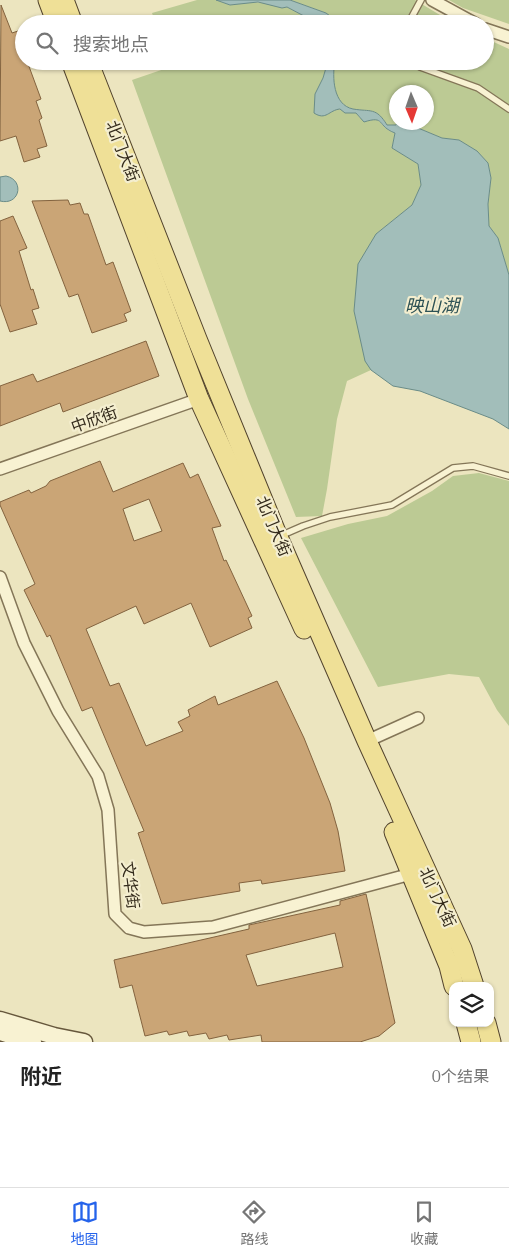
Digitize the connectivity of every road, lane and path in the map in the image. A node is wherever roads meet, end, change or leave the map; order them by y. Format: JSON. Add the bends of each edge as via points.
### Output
{"nodes":[{"id":1,"x":48,"y":0,"type":"edge"},
{"id":2,"x":64,"y":0,"type":"edge"},
{"id":3,"x":421,"y":0,"type":"edge"},
{"id":4,"x":432,"y":0,"type":"edge"},
{"id":5,"x":54,"y":15,"type":"edge"},
{"id":6,"x":70,"y":15,"type":"edge"},
{"id":7,"x":413,"y":15,"type":"edge"},
{"id":8,"x":460,"y":15,"type":"edge"},
{"id":9,"x":494,"y":32,"type":"edge"},
{"id":10,"x":509,"y":37,"type":"edge"},
{"id":11,"x":74,"y":70,"type":"edge"},
{"id":12,"x":92,"y":70,"type":"edge"},
{"id":13,"x":428,"y":70,"type":"edge"},
{"id":14,"x":509,"y":109,"type":"edge"},
{"id":15,"x":199,"y":399,"type":"junction"},
{"id":16,"x":0,"y":469,"type":"edge"},
{"id":17,"x":509,"y":476,"type":"edge"},
{"id":18,"x":278,"y":537,"type":"junction"},
{"id":19,"x":0,"y":577,"type":"edge"},
{"id":20,"x":418,"y":718,"type":"dead end"},
{"id":21,"x":367,"y":740,"type":"junction"},
{"id":22,"x":411,"y":874,"type":"junction"},
{"id":23,"x":453,"y":982,"type":"edge"},
{"id":24,"x":473,"y":982,"type":"edge"},
{"id":25,"x":0,"y":1020,"type":"edge"},
{"id":26,"x":467,"y":1027,"type":"edge"},
{"id":27,"x":487,"y":1027,"type":"edge"},
{"id":28,"x":0,"y":1032,"type":"edge"},
{"id":29,"x":33,"y":1042,"type":"edge"},
{"id":30,"x":84,"y":1042,"type":"edge"},
{"id":31,"x":471,"y":1042,"type":"edge"},
{"id":32,"x":491,"y":1042,"type":"edge"}],
"edges":[{"from":1,"to":5,"type":"main road"},
{"from":2,"to":6,"type":"main road"},
{"from":3,"to":7,"type":"lane"},
{"from":4,"to":8,"type":"street"},
{"from":9,"to":10,"type":"street"},
{"from":11,"to":15,"type":"main road","name":"北门大街"},
{"from":12,"to":18,"type":"main road","name":"北门大街"},
{"from":13,"to":14,"type":"lane","via":[[478,88]]},
{"from":15,"to":16,"type":"street","name":"中欣街"},
{"from":15,"to":22,"type":"main road","name":"北门大街","via":[[382,802]]},
{"from":17,"to":18,"type":"lane","via":[[473,466],[453,468],[392,505],[330,518]]},
{"from":18,"to":21,"type":"main road","name":"北门大街"},
{"from":19,"to":22,"type":"street","name":"文华街","via":[[24,642],[58,711],[98,776],[108,810],[115,914],[129,928],[144,932],[213,927]]},
{"from":20,"to":21,"type":"street"},
{"from":21,"to":24,"type":"main road","name":"北门大街","via":[[462,949]]},
{"from":22,"to":23,"type":"main road","name":"北门大街"},
{"from":25,"to":30,"type":"main road"},
{"from":26,"to":31,"type":"main road"},
{"from":27,"to":32,"type":"main road"},
{"from":28,"to":29,"type":"main road"}]}
